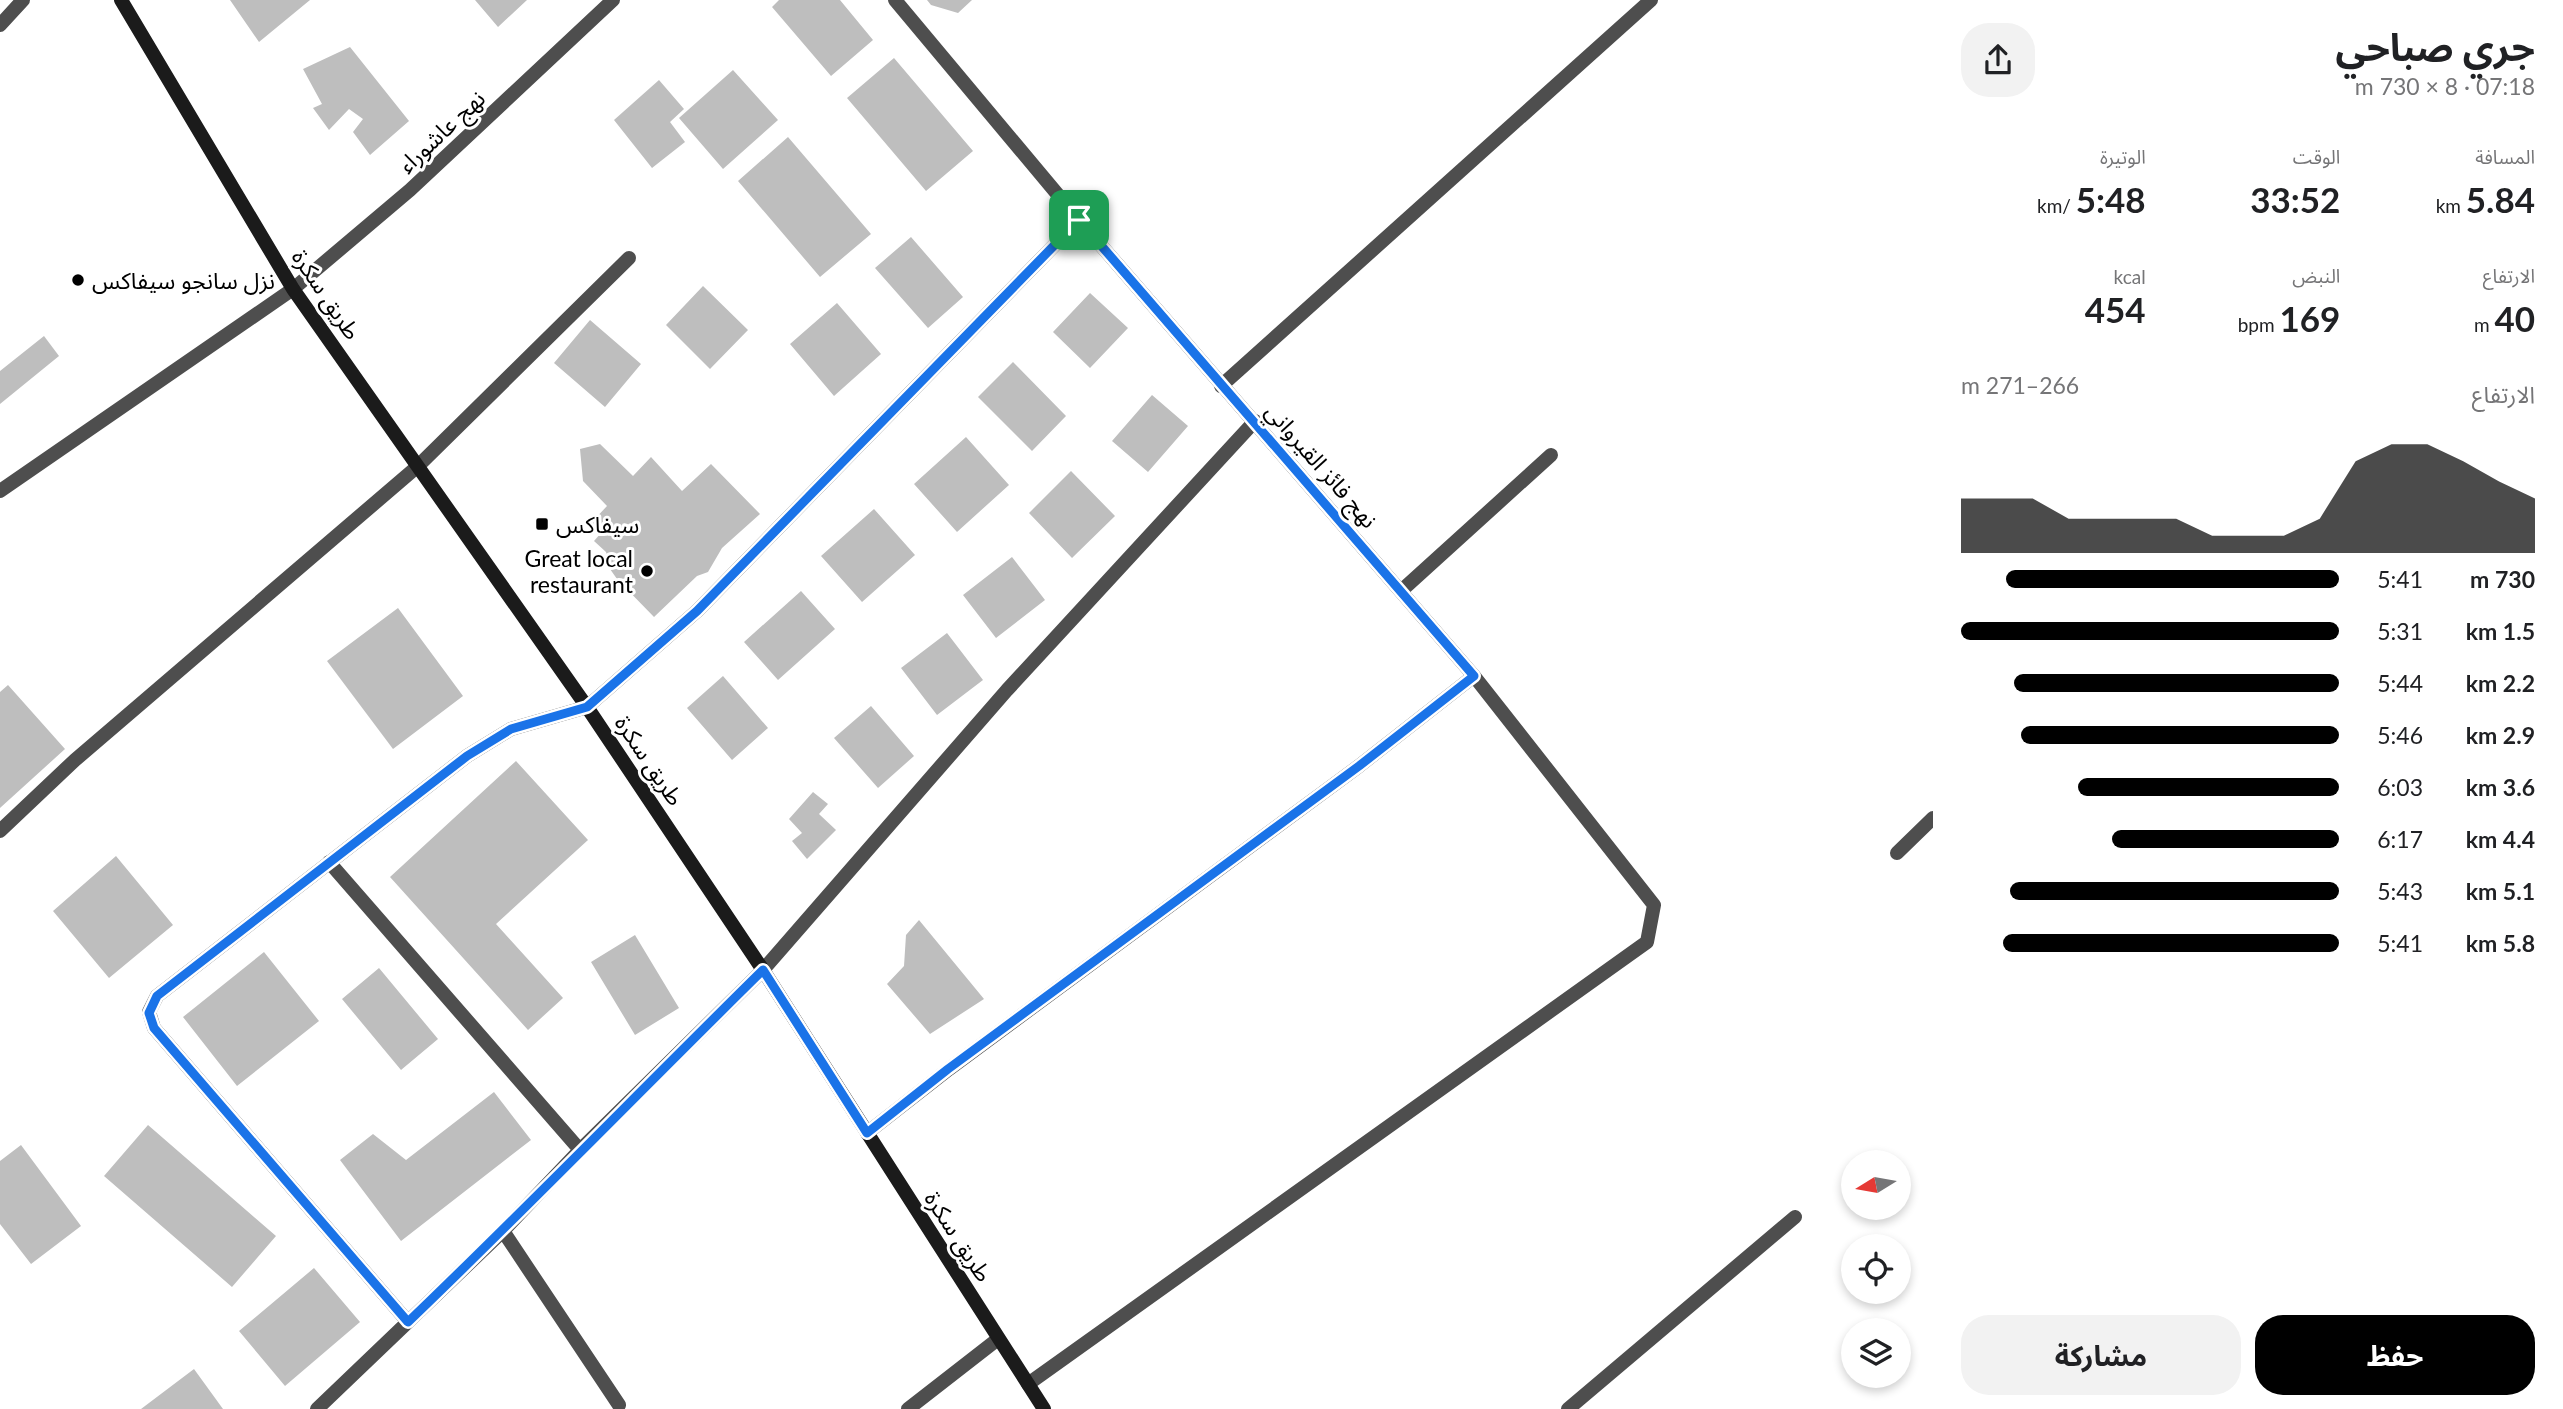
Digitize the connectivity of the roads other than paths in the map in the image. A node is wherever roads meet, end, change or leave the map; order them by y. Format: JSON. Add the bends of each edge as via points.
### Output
{"nodes":[{"id":1,"x":23,"y":0,"type":"edge"},
{"id":2,"x":121,"y":0,"type":"edge"},
{"id":3,"x":613,"y":0,"type":"edge"},
{"id":4,"x":895,"y":0,"type":"edge"},
{"id":5,"x":1651,"y":0,"type":"edge"},
{"id":6,"x":0,"y":25,"type":"edge"},
{"id":7,"x":1079,"y":220,"type":"junction"},
{"id":8,"x":629,"y":258,"type":"dead end"},
{"id":9,"x":293,"y":289,"type":"junction"},
{"id":10,"x":1221,"y":386,"type":"junction"},
{"id":11,"x":1255,"y":421,"type":"junction"},
{"id":12,"x":1551,"y":456,"type":"dead end"},
{"id":13,"x":418,"y":466,"type":"junction"},
{"id":14,"x":0,"y":491,"type":"edge"},
{"id":15,"x":1401,"y":591,"type":"junction"},
{"id":16,"x":1474,"y":676,"type":"junction"},
{"id":17,"x":587,"y":707,"type":"junction"},
{"id":18,"x":1933,"y":818,"type":"edge"},
{"id":19,"x":0,"y":831,"type":"edge"},
{"id":20,"x":1897,"y":853,"type":"dead end"},
{"id":21,"x":329,"y":862,"type":"junction"},
{"id":22,"x":763,"y":970,"type":"junction"},
{"id":23,"x":867,"y":1133,"type":"junction"},
{"id":24,"x":580,"y":1150,"type":"junction"},
{"id":25,"x":1795,"y":1217,"type":"dead end"},
{"id":26,"x":503,"y":1231,"type":"junction"},
{"id":27,"x":408,"y":1322,"type":"junction"},
{"id":28,"x":998,"y":1339,"type":"junction"},
{"id":29,"x":1028,"y":1384,"type":"junction"},
{"id":30,"x":620,"y":1405,"type":"dead end"},
{"id":31,"x":326,"y":1406,"type":"edge"},
{"id":32,"x":908,"y":1409,"type":"edge"},
{"id":33,"x":1044,"y":1409,"type":"edge"},
{"id":34,"x":1568,"y":1409,"type":"edge"}],
"edges":[{"from":1,"to":6,"type":"street"},
{"from":2,"to":9,"type":"main road","name":"طريق سكرة"},
{"from":3,"to":9,"type":"street","name":"نهج عاشوراء","via":[[410,190]]},
{"from":4,"to":7,"type":"street","name":"نهج فائز القيرواني"},
{"from":5,"to":10,"type":"street"},
{"from":7,"to":10,"type":"street","name":"نهج فائز القيرواني"},
{"from":7,"to":17,"type":"street","via":[[697,611]]},
{"from":8,"to":13,"type":"street"},
{"from":9,"to":13,"type":"main road","name":"طريق سكرة"},
{"from":9,"to":14,"type":"street","name":"نهج عاشوراء"},
{"from":10,"to":11,"type":"street","name":"نهج فائز القيرواني"},
{"from":11,"to":15,"type":"street","name":"نهج فائز القيرواني"},
{"from":11,"to":22,"type":"street","via":[[1007,690]]},
{"from":12,"to":15,"type":"street"},
{"from":13,"to":17,"type":"main road","name":"طريق سكرة"},
{"from":13,"to":19,"type":"street","via":[[75,760]]},
{"from":15,"to":16,"type":"street","name":"نهج فائز القيرواني"},
{"from":16,"to":23,"type":"street"},
{"from":16,"to":29,"type":"street","name":"نهج فائز القيرواني","via":[[1654,905],[1647,942]]},
{"from":17,"to":21,"type":"street","via":[[511,729],[467,756]]},
{"from":17,"to":22,"type":"main road","name":"طريق سكرة"},
{"from":18,"to":20,"type":"street"},
{"from":21,"to":24,"type":"street"},
{"from":21,"to":27,"type":"street","via":[[157,996],[149,1013],[154,1028]]},
{"from":22,"to":23,"type":"main road","name":"طريق سكرة"},
{"from":22,"to":24,"type":"street"},
{"from":23,"to":28,"type":"main road","name":"طريق سكرة"},
{"from":24,"to":26,"type":"street"},
{"from":25,"to":34,"type":"street"},
{"from":26,"to":27,"type":"street"},
{"from":26,"to":30,"type":"street"},
{"from":27,"to":31,"type":"street"},
{"from":28,"to":29,"type":"main road","name":"طريق سكرة"},
{"from":28,"to":32,"type":"street"},
{"from":29,"to":33,"type":"main road","name":"طريق سكرة"}]}
